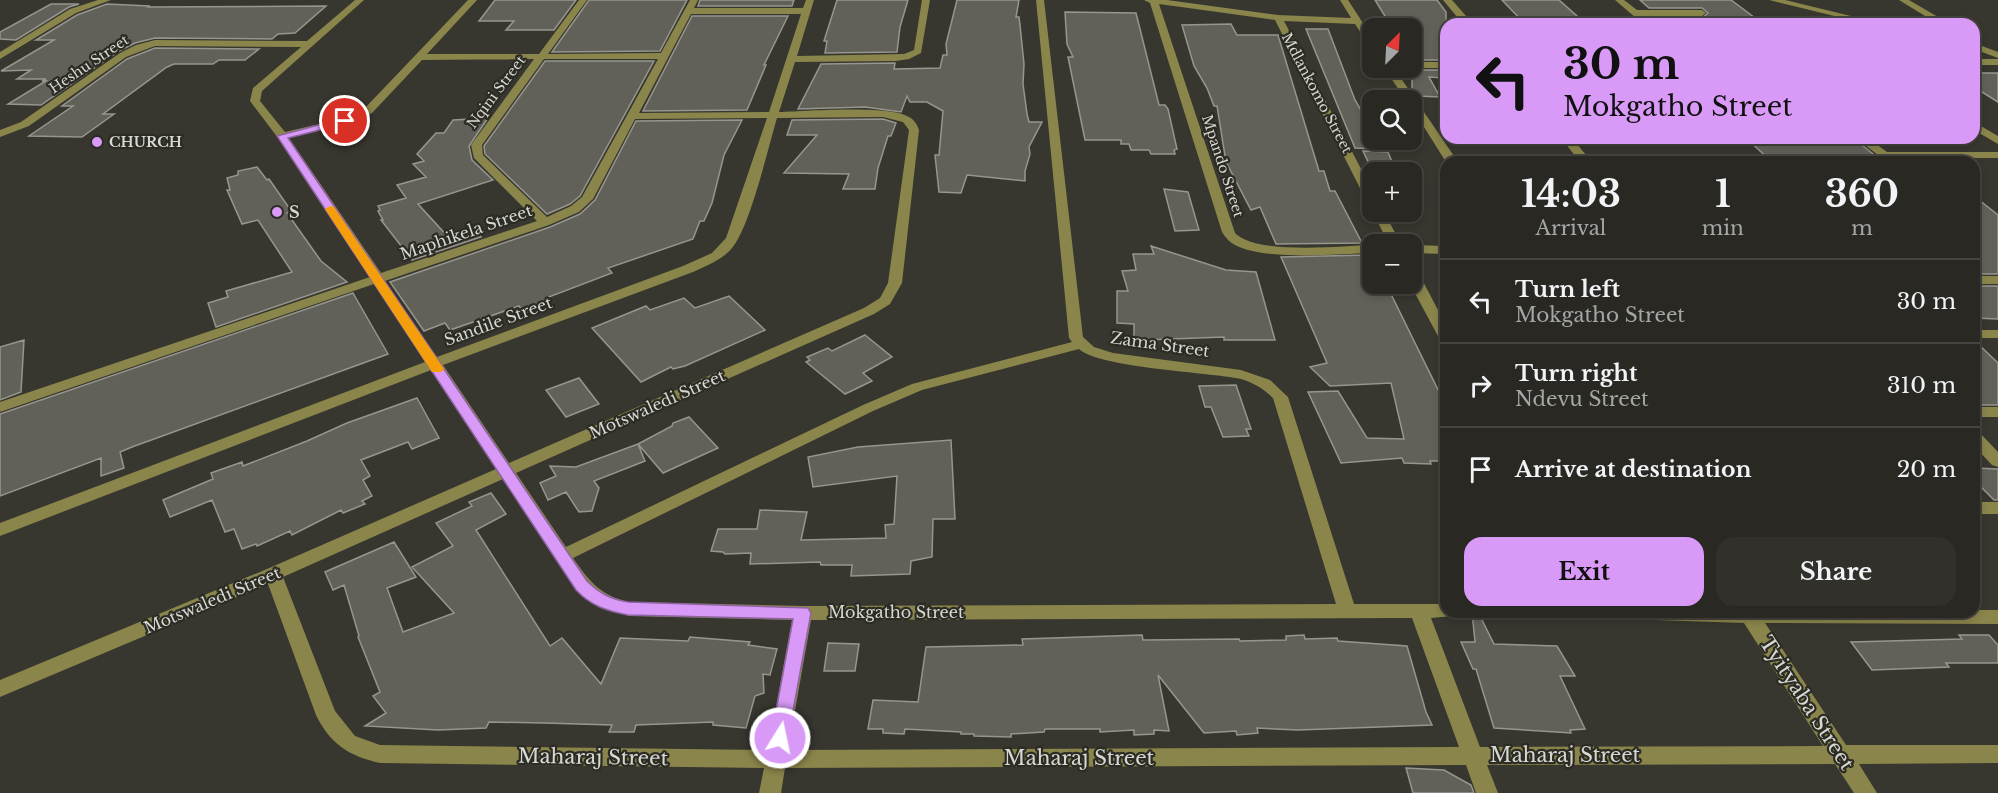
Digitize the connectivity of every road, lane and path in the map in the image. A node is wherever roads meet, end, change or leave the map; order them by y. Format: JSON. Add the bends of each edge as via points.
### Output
{"nodes":[{"id":1,"x":107,"y":0,"type":"edge"},
{"id":2,"x":360,"y":0,"type":"edge"},
{"id":3,"x":473,"y":0,"type":"edge"},
{"id":4,"x":583,"y":0,"type":"edge"},
{"id":5,"x":694,"y":0,"type":"edge"},
{"id":6,"x":926,"y":0,"type":"edge"},
{"id":7,"x":1040,"y":0,"type":"edge"},
{"id":8,"x":1148,"y":0,"type":"edge"},
{"id":9,"x":1344,"y":0,"type":"edge"},
{"id":10,"x":1447,"y":0,"type":"edge"},
{"id":11,"x":1619,"y":0,"type":"edge"},
{"id":12,"x":1773,"y":0,"type":"edge"},
{"id":13,"x":1903,"y":0,"type":"edge"},
{"id":14,"x":1154,"y":1,"type":"edge"},
{"id":15,"x":808,"y":5,"type":"edge"},
{"id":16,"x":688,"y":11,"type":"junction"},
{"id":17,"x":1635,"y":13,"type":"junction"},
{"id":18,"x":1702,"y":13,"type":"dead end"},
{"id":19,"x":1278,"y":18,"type":"junction"},
{"id":20,"x":1463,"y":18,"type":"edge"},
{"id":21,"x":1641,"y":18,"type":"edge"},
{"id":22,"x":1852,"y":18,"type":"edge"},
{"id":23,"x":1934,"y":18,"type":"edge"},
{"id":24,"x":1358,"y":21,"type":"junction"},
{"id":25,"x":1362,"y":27,"type":"edge"},
{"id":26,"x":309,"y":44,"type":"junction"},
{"id":27,"x":1980,"y":46,"type":"edge"},
{"id":28,"x":1998,"y":55,"type":"edge"},
{"id":29,"x":0,"y":56,"type":"edge"},
{"id":30,"x":663,"y":56,"type":"junction"},
{"id":31,"x":420,"y":57,"type":"junction"},
{"id":32,"x":541,"y":58,"type":"junction"},
{"id":33,"x":791,"y":59,"type":"junction"},
{"id":34,"x":1980,"y":62,"type":"edge"},
{"id":35,"x":1998,"y":62,"type":"edge"},
{"id":36,"x":1422,"y":65,"type":"edge"},
{"id":37,"x":1440,"y":65,"type":"edge"},
{"id":38,"x":772,"y":115,"type":"junction"},
{"id":39,"x":631,"y":116,"type":"junction"},
{"id":40,"x":1422,"y":117,"type":"edge"},
{"id":41,"x":1980,"y":129,"type":"edge"},
{"id":42,"x":0,"y":134,"type":"edge"},
{"id":43,"x":282,"y":136,"type":"junction"},
{"id":44,"x":1998,"y":141,"type":"edge"},
{"id":45,"x":1571,"y":144,"type":"edge"},
{"id":46,"x":1869,"y":144,"type":"edge"},
{"id":47,"x":1998,"y":155,"type":"edge"},
{"id":48,"x":1448,"y":156,"type":"edge"},
{"id":49,"x":1581,"y":156,"type":"edge"},
{"id":50,"x":1885,"y":156,"type":"edge"},
{"id":51,"x":1971,"y":156,"type":"edge"},
{"id":52,"x":1362,"y":181,"type":"edge"},
{"id":53,"x":545,"y":222,"type":"junction"},
{"id":54,"x":1362,"y":249,"type":"edge"},
{"id":55,"x":1422,"y":249,"type":"edge"},
{"id":56,"x":1440,"y":250,"type":"edge"},
{"id":57,"x":377,"y":279,"type":"junction"},
{"id":58,"x":1980,"y":280,"type":"edge"},
{"id":59,"x":1998,"y":280,"type":"edge"},
{"id":60,"x":1422,"y":293,"type":"edge"},
{"id":61,"x":1440,"y":327,"type":"edge"},
{"id":62,"x":1980,"y":334,"type":"edge"},
{"id":63,"x":1998,"y":334,"type":"edge"},
{"id":64,"x":1081,"y":344,"type":"junction"},
{"id":65,"x":434,"y":364,"type":"junction"},
{"id":66,"x":0,"y":406,"type":"edge"},
{"id":67,"x":1980,"y":412,"type":"edge"},
{"id":68,"x":1998,"y":412,"type":"edge"},
{"id":69,"x":1980,"y":443,"type":"edge"},
{"id":70,"x":1998,"y":461,"type":"edge"},
{"id":71,"x":506,"y":471,"type":"junction"},
{"id":72,"x":1980,"y":508,"type":"edge"},
{"id":73,"x":1998,"y":508,"type":"edge"},
{"id":74,"x":0,"y":530,"type":"edge"},
{"id":75,"x":562,"y":556,"type":"junction"},
{"id":76,"x":273,"y":574,"type":"junction"},
{"id":77,"x":1347,"y":610,"type":"junction"},
{"id":78,"x":1419,"y":611,"type":"junction"},
{"id":79,"x":1440,"y":611,"type":"edge"},
{"id":80,"x":802,"y":613,"type":"junction"},
{"id":81,"x":1980,"y":617,"type":"edge"},
{"id":82,"x":1998,"y":617,"type":"edge"},
{"id":83,"x":1752,"y":618,"type":"edge"},
{"id":84,"x":0,"y":689,"type":"edge"},
{"id":85,"x":1840,"y":753,"type":"junction"},
{"id":86,"x":1998,"y":754,"type":"edge"},
{"id":87,"x":1473,"y":756,"type":"junction"},
{"id":88,"x":777,"y":759,"type":"junction"},
{"id":89,"x":770,"y":793,"type":"edge"},
{"id":90,"x":1487,"y":793,"type":"edge"},
{"id":91,"x":1866,"y":793,"type":"edge"}],
"edges":[{"from":1,"to":29,"type":"street","via":[[73,11]]},
{"from":2,"to":26,"type":"street","name":"Mokgatho Street"},
{"from":3,"to":31,"type":"street"},
{"from":4,"to":32,"type":"street","name":"Nqini Street"},
{"from":5,"to":16,"type":"street","name":"Maphikela Street"},
{"from":6,"to":33,"type":"street","via":[[920,46],[912,55]]},
{"from":7,"to":64,"type":"street","via":[[1073,325]]},
{"from":8,"to":14,"type":"street"},
{"from":9,"to":24,"type":"street"},
{"from":10,"to":20,"type":"street"},
{"from":11,"to":17,"type":"street"},
{"from":12,"to":22,"type":"street"},
{"from":13,"to":23,"type":"street"},
{"from":14,"to":19,"type":"street"},
{"from":14,"to":54,"type":"street","name":"Mpando Street","via":[[1228,232],[1234,240],[1274,249]]},
{"from":15,"to":16,"type":"street"},
{"from":15,"to":33,"type":"street","name":"Sandile Street"},
{"from":16,"to":30,"type":"street","name":"Maphikela Street"},
{"from":17,"to":18,"type":"street"},
{"from":17,"to":21,"type":"street"},
{"from":19,"to":24,"type":"street"},
{"from":19,"to":52,"type":"street","name":"Mdlankomo Street"},
{"from":24,"to":25,"type":"street"},
{"from":26,"to":42,"type":"street","name":"Heshu Street","via":[[148,44],[123,55],[26,124]]},
{"from":26,"to":43,"type":"street","name":"Mokgatho Street","via":[[254,96]]},
{"from":27,"to":28,"type":"street"},
{"from":30,"to":32,"type":"street"},
{"from":30,"to":39,"type":"street","name":"Maphikela Street"},
{"from":31,"to":32,"type":"street"},
{"from":31,"to":43,"type":"street","via":[[368,111],[345,121]]},
{"from":32,"to":53,"type":"street","name":"Nqini Street","via":[[476,145],[478,156]]},
{"from":33,"to":38,"type":"street","name":"Sandile Street"},
{"from":34,"to":35,"type":"street"},
{"from":36,"to":37,"type":"street"},
{"from":38,"to":39,"type":"street","name":"Motswaledi Street"},
{"from":38,"to":65,"type":"street","name":"Sandile Street","via":[[732,243],[725,251],[688,269]]},
{"from":38,"to":71,"type":"street","name":"Motswaledi Street","via":[[884,114],[913,125],[895,283],[890,295],[869,311]]},
{"from":39,"to":53,"type":"street","name":"Maphikela Street","via":[[583,204]]},
{"from":40,"to":48,"type":"street"},
{"from":41,"to":44,"type":"street"},
{"from":43,"to":57,"type":"street","name":"Mokgatho Street"},
{"from":45,"to":49,"type":"street"},
{"from":46,"to":50,"type":"street"},
{"from":47,"to":51,"type":"street"},
{"from":53,"to":57,"type":"street","name":"Maphikela Street"},
{"from":55,"to":56,"type":"street"},
{"from":57,"to":65,"type":"street","name":"Mokgatho Street"},
{"from":57,"to":66,"type":"street","name":"Maphikela Street"},
{"from":58,"to":59,"type":"street"},
{"from":60,"to":61,"type":"street"},
{"from":62,"to":63,"type":"street"},
{"from":64,"to":75,"type":"street","via":[[917,387]]},
{"from":64,"to":77,"type":"street","name":"Zama Street","via":[[1111,357],[1251,377],[1273,388],[1280,397]]},
{"from":65,"to":71,"type":"street","name":"Mokgatho Street"},
{"from":65,"to":74,"type":"street","name":"Sandile Street"},
{"from":67,"to":68,"type":"street"},
{"from":69,"to":70,"type":"street"},
{"from":71,"to":75,"type":"street","name":"Mokgatho Street"},
{"from":71,"to":76,"type":"street","name":"Motswaledi Street"},
{"from":72,"to":73,"type":"street"},
{"from":75,"to":80,"type":"street","name":"Mokgatho Street","via":[[593,597],[609,605],[628,609]]},
{"from":76,"to":84,"type":"street","name":"Motswaledi Street"},
{"from":76,"to":88,"type":"street","name":"Maharaj Street","via":[[326,715],[339,737],[357,749],[380,754]]},
{"from":77,"to":78,"type":"street","name":"Mokgatho Street"},
{"from":77,"to":80,"type":"street","name":"Mokgatho Street"},
{"from":78,"to":79,"type":"street","name":"Mokgatho Street"},
{"from":78,"to":87,"type":"street"},
{"from":80,"to":88,"type":"street"},
{"from":81,"to":82,"type":"street"},
{"from":83,"to":85,"type":"street","name":"Tyityaba Street"},
{"from":85,"to":86,"type":"street","name":"Maharaj Street"},
{"from":85,"to":87,"type":"street","name":"Maharaj Street"},
{"from":85,"to":91,"type":"street","name":"Tyityaba Street"},
{"from":87,"to":88,"type":"street","name":"Maharaj Street"},
{"from":87,"to":90,"type":"street"},
{"from":88,"to":89,"type":"street"}]}
